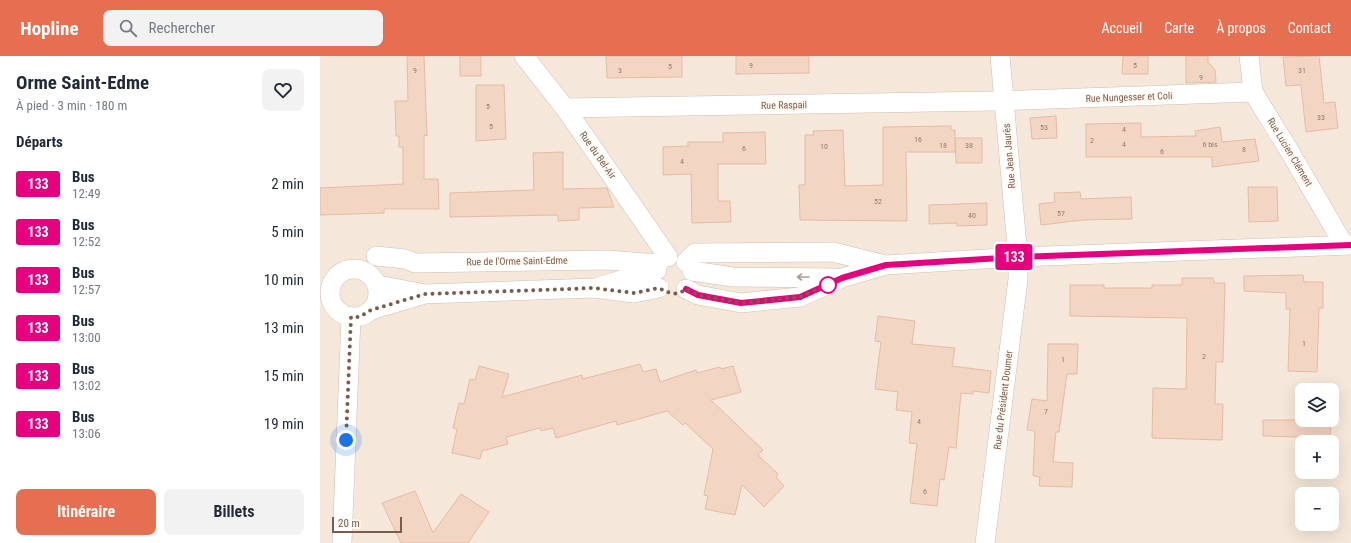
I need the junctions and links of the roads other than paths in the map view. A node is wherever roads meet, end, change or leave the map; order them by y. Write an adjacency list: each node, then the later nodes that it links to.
1 (524, 56): 6 (street, Rue du Bel-Air)
2 (1000, 56): 5 (street, Rue Jean Jaurès)
3 (1249, 56): 4 (street, Rue Lucien Clément)
4 (1253, 92): 5 (street, Rue Nungesser et Coli); 7 (street, Rue Lucien Clément)
5 (1004, 101): 6 (street, Rue Raspail); 9 (street, Rue Jean Jaurès)
6 (565, 108): 12 (street, Rue du Bel-Air)
7 (1347, 245): 9 (street)
8 (376, 256): 12 (street, Rue de l'Orme Saint-Edme)
9 (1018, 257): 10 (street); 23 (street, Rue du Président Doumer)
10 (886, 265): 11 (street); 15 (street)
11 (689, 266): 12 (street); 15 (street, one-way to 11); 17 (street)
12 (660, 270): 17 (street); 18 (street)
13 (320, 274): 14 (street)
14 (339, 274): 16 (street); 19 (street)
15 (842, 278): 17 (street)
16 (378, 285): 18 (street); 20 (street)
17 (686, 289)
18 (425, 294): 20 (street)
19 (327, 304): 21 (street)
20 (371, 310): 21 (street)
21 (351, 317): 22 (street)
22 (342, 543)
23 (985, 543)

